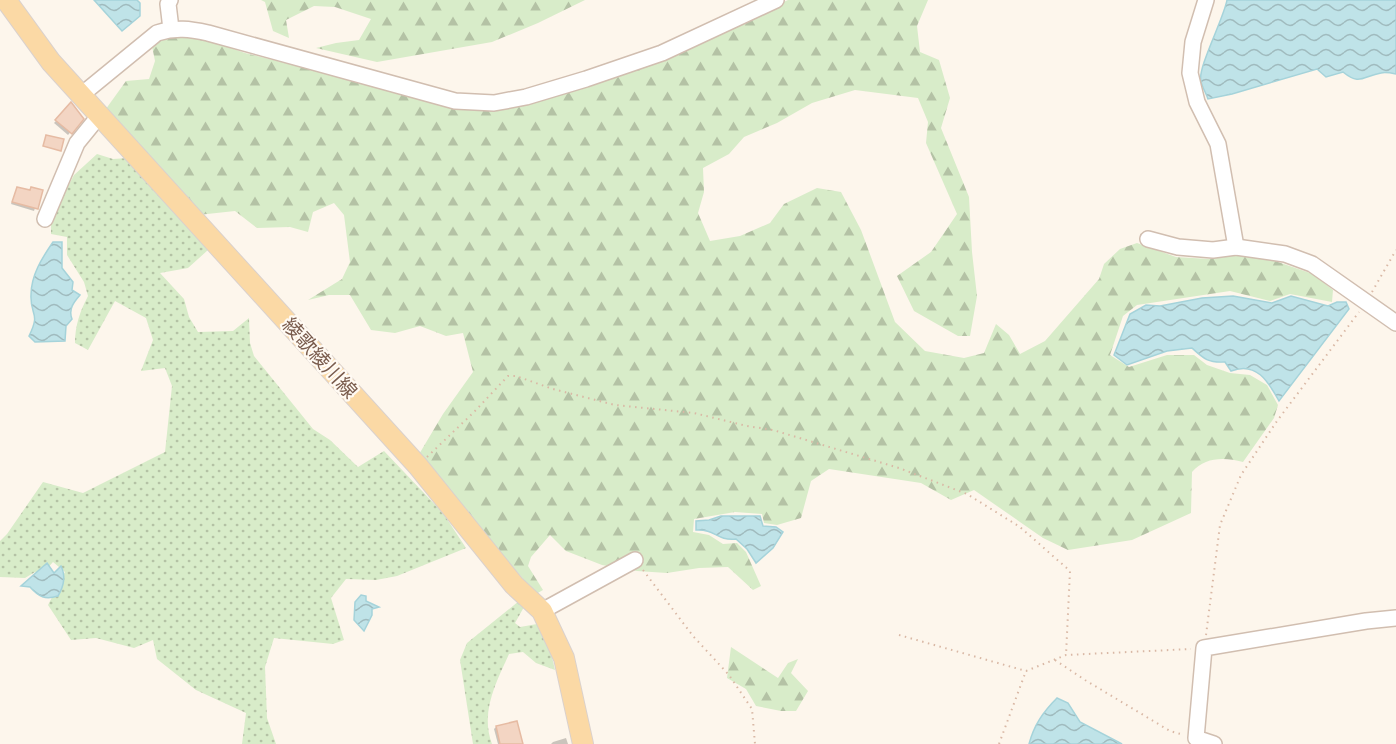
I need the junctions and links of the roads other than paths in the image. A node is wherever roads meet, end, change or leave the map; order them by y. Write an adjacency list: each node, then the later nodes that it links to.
1 (6, 0): 6 (main road, 綾歌綾川線)
2 (170, 0): 5 (street)
3 (776, 0): 5 (street)
4 (1206, 0): 10 (street)
5 (171, 29): 6 (street)
6 (80, 96): 7 (main road, 綾歌綾川線)
7 (99, 116): 8 (street); 13 (main road, 綾歌綾川線)
8 (45, 219)
9 (1148, 239): 10 (street)
10 (1236, 247): 11 (street)
11 (1396, 323)
12 (635, 560): 13 (street)
13 (542, 611): 15 (main road, 綾歌綾川線)
14 (1396, 618): 16 (street)
15 (583, 744)
16 (1214, 744)

